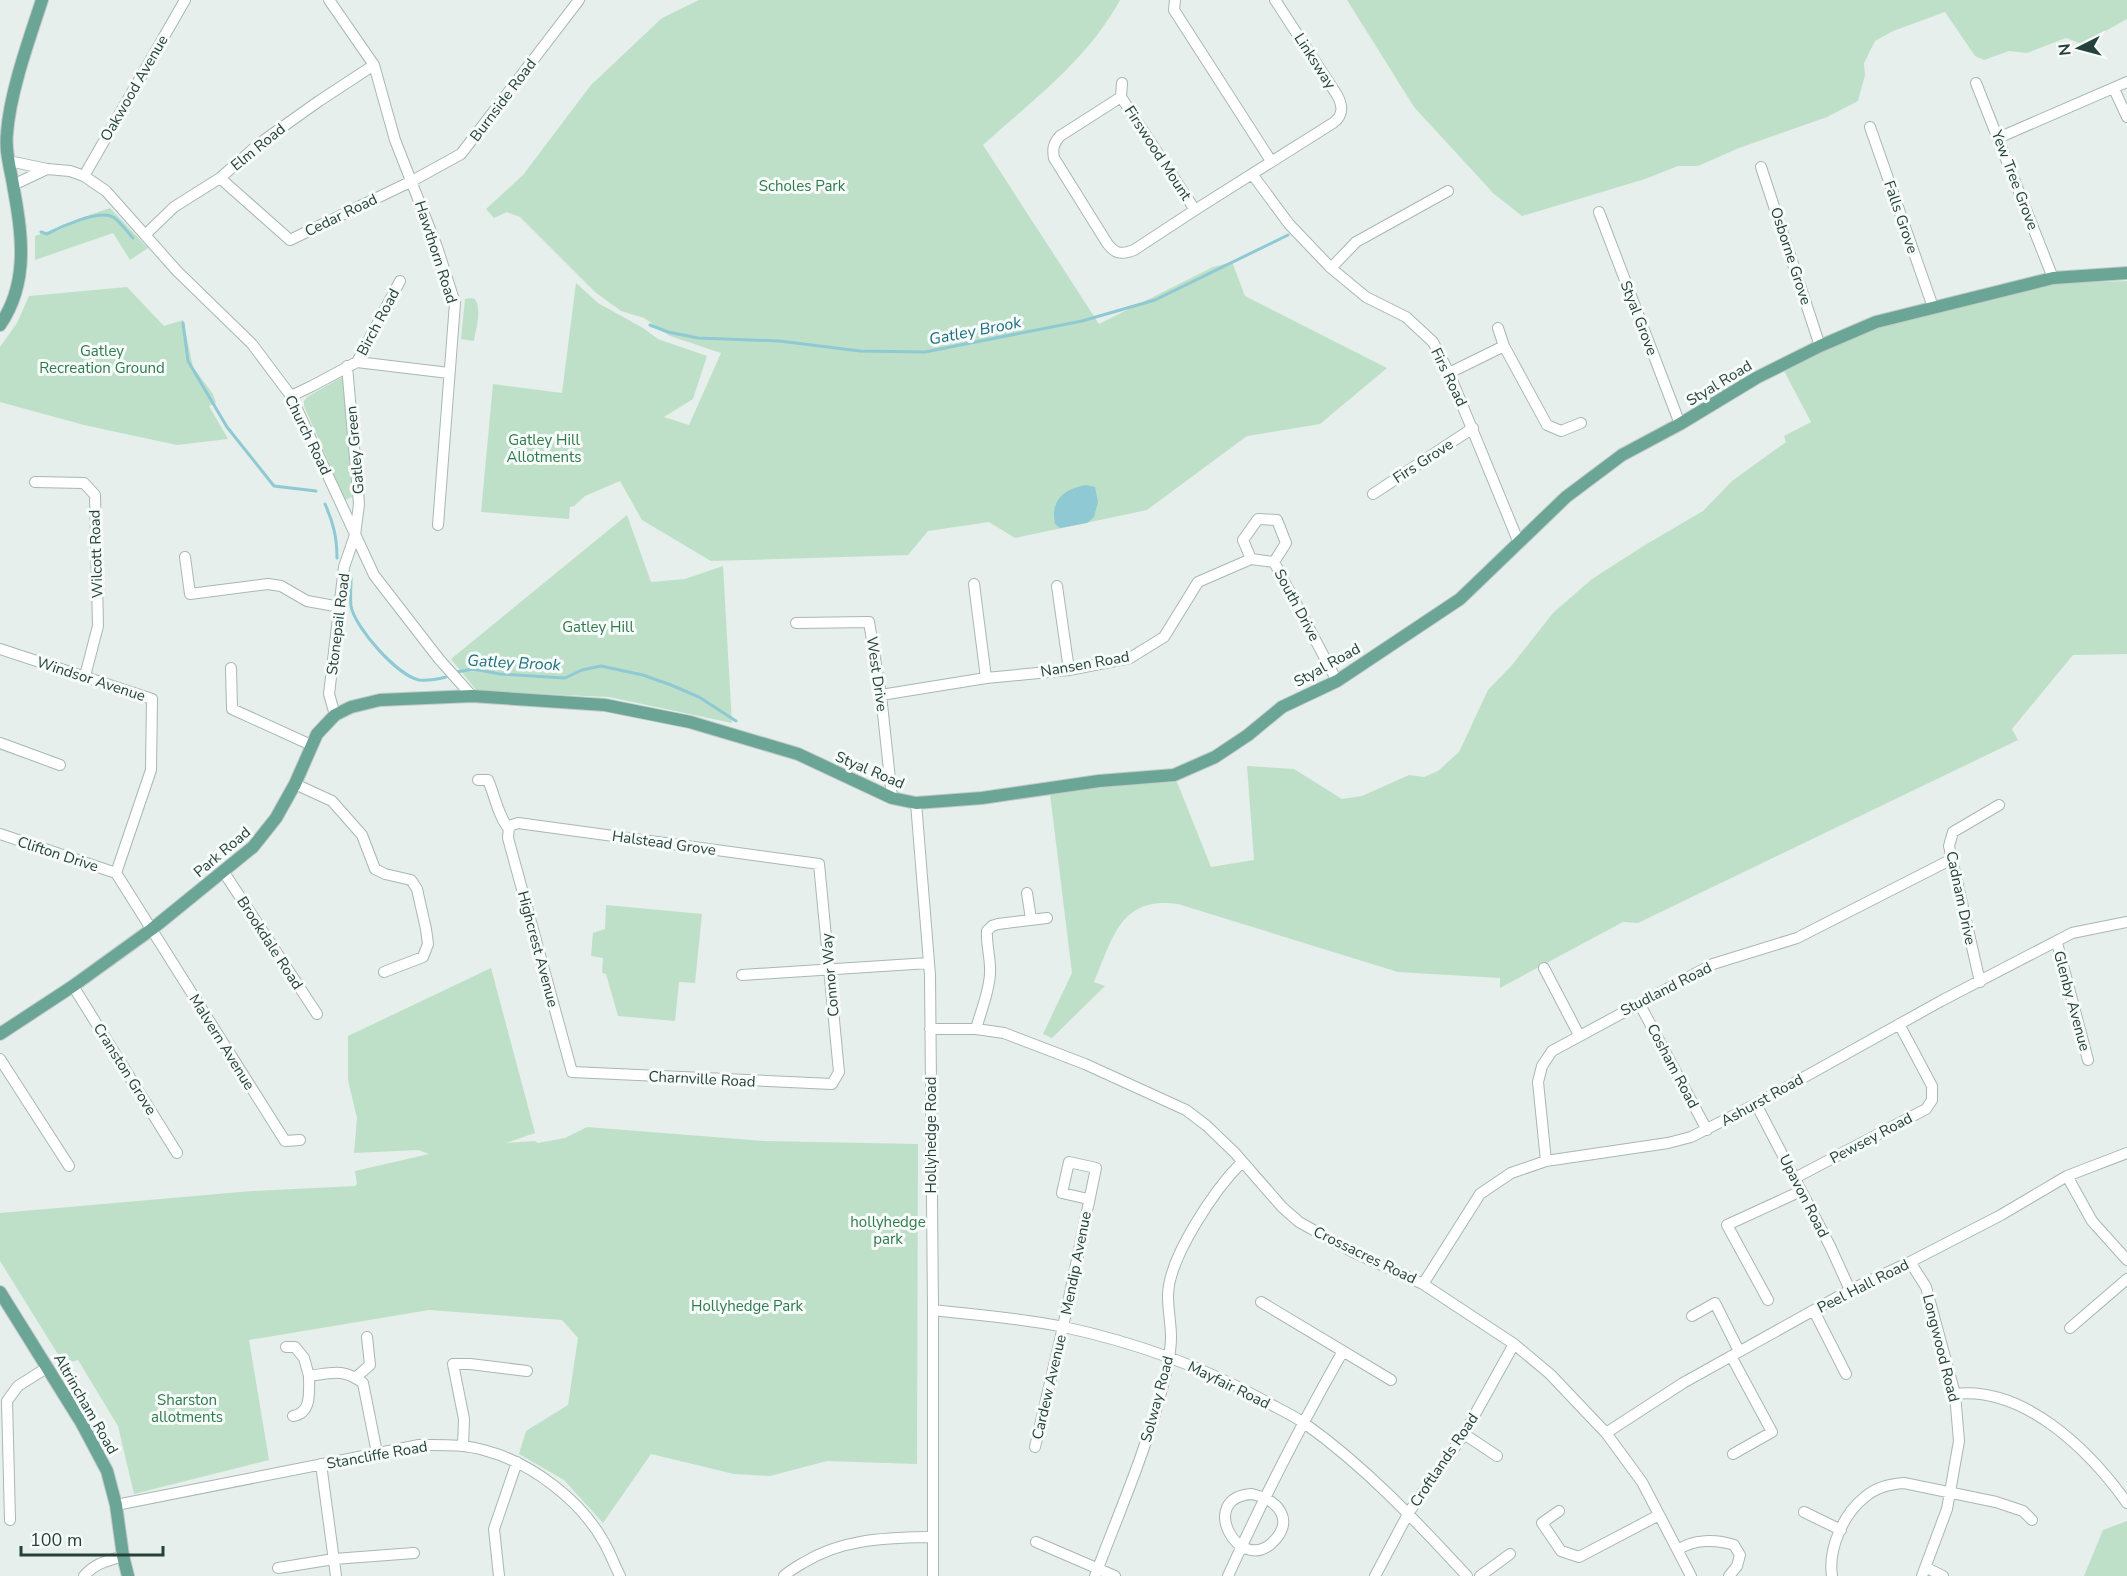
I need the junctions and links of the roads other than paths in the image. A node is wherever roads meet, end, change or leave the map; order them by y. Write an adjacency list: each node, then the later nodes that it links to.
1 (42, 0): 15 (main road)
2 (185, 0): 22 (street, Oakwood Avenue)
3 (329, 0): 7 (street, Hawthorn Road)
4 (579, 0): 24 (street, Burnside Road)
5 (1175, 0): 17 (street)
6 (1275, 0): 17 (street, Linksway)
7 (374, 65): 23 (street, Elm Road); 24 (street, Hawthorn Road)
8 (1976, 82): 16 (street, Yew Tree Grove)
9 (2127, 82): 11 (street)
10 (1122, 83): 12 (street, Firswood Mount)
11 (2114, 89): 13 (street); 16 (street)
12 (1121, 97): 27 (street, Firswood Mount); 27 (street, Firswood Mount)
13 (2127, 117)
14 (1870, 127): 34 (street, Falls Grove)
15 (3, 134): 18 (main road)
16 (1998, 138): 32 (street, Yew Tree Grove)
17 (1271, 160): 21 (street, Linksway)
18 (9, 161): 20 (street, Church Road); 25 (main road)
19 (1761, 167): 38 (street, Osborne Grove)
20 (47, 169): 22 (street, Church Road); 25 (street)
21 (1252, 174): 27 (street, Firswood Mount); 30 (street, Firs Road)
22 (84, 176): 29 (street, Church Road)
23 (220, 178): 24 (street, Cedar Road); 29 (street, Elm Road)
24 (412, 181): 40 (street, Hawthorn Road)
25 (13, 185): 35 (main road)
26 (1448, 190): 30 (street)
27 (1195, 210)
28 (1599, 212): 44 (street, Styal Grove)
29 (146, 234): 42 (street, Church Road)
30 (1331, 268): 41 (street, Firs Road)
31 (2127, 273): 32 (main road, Styal Road)
32 (2054, 278): 34 (main road, Styal Road)
33 (400, 281): 39 (street, Birch Road)
34 (1933, 307): 38 (main road, Styal Road)
35 (0, 325)
36 (1498, 328): 37 (street)
37 (1504, 346): 41 (street); 43 (street)
38 (1820, 346): 44 (main road, Styal Road)
39 (352, 364): 40 (street); 42 (street, Birch Road); 49 (street, Gatley Green)
40 (449, 373): 48 (street, Hawthorn Road)
41 (1449, 373): 45 (street, Firs Road)
42 (291, 396): 49 (street, Church Road)
43 (1581, 423)
44 (1680, 424): 50 (main road, Styal Road)
45 (1473, 428): 47 (street, Firs Grove); 50 (street, Firs Road)
46 (35, 482): 61 (street, Wilcott Road)
47 (1373, 494)
48 (438, 525)
49 (355, 535): 56 (street, Stonepail Road); 65 (street, Church Road)
50 (1519, 543): 63 (main road, Styal Road)
51 (185, 557): 56 (street)
52 (1251, 559): 53 (street, South Drive); 53 (street, South Drive); 60 (street, Nansen Road)
53 (1274, 562): 63 (street, South Drive)
54 (974, 584): 62 (street)
55 (1057, 586): 60 (street)
56 (340, 607): 66 (street, Stonepail Road)
57 (796, 623): 64 (street, West Drive)
58 (0, 649): 61 (street, Windsor Avenue)
59 (231, 668): 68 (street)
60 (1069, 670): 62 (street, Nansen Road)
61 (85, 676): 80 (street, Windsor Avenue)
62 (986, 678): 64 (street, Nansen Road)
63 (1336, 681): 73 (main road, Styal Road)
64 (881, 695): 72 (street, West Drive)
65 (472, 696): 66 (main road, Park Road); 72 (main road, Styal Road)
66 (335, 715): 68 (main road, Park Road)
67 (0, 742): 69 (street)
68 (311, 745): 71 (main road, Park Road)
69 (60, 765)
70 (478, 780): 75 (street, Highcrest Avenue)
71 (295, 784): 79 (main road, Park Road); 90 (street)
72 (892, 798): 73 (main road, Styal Road)
73 (916, 803): 87 (street, Hollyhedge Road)
74 (1999, 805): 77 (street, Cadnam Drive)
75 (509, 827): 78 (street, Halstead Grove); 103 (street, Highcrest Avenue)
76 (0, 834): 80 (street, Clifton Drive)
77 (1952, 859): 92 (street, Cadnam Drive); 94 (street, Studland Road)
78 (819, 864): 89 (street, Connor Way)
79 (223, 871): 85 (main road, Park Road); 95 (street, Brookdale Road)
80 (116, 873): 85 (street)
81 (1027, 893): 83 (street)
82 (1047, 918): 83 (street)
83 (1031, 919): 98 (street)
84 (2127, 921): 86 (street, Ashurst Road)
85 (152, 929): 93 (main road, Park Road); 107 (street, Malvern Avenue)
86 (2056, 943): 92 (street, Ashurst Road); 102 (street, Glenby Avenue)
87 (929, 963): 89 (street); 97 (street, Hollyhedge Road)
88 (1544, 968): 100 (street)
89 (830, 970): 91 (street); 104 (street, Connor Way)
90 (384, 972)
91 (742, 975)
92 (1980, 982): 96 (street, Ashurst Road)
93 (73, 986): 99 (main road, Park Road); 108 (street, Cranston Grove)
94 (1639, 1003): 100 (street, Studland Road); 106 (street, Cosham Road)
95 (317, 1014)
96 (1899, 1024): 105 (street, Ashurst Road); 114 (street, Pewsey Road)
97 (930, 1029): 98 (street, Crossacres Road); 125 (street, Hollyhedge Road)
98 (976, 1029): 111 (street, Crossacres Road)
99 (0, 1034)
100 (1579, 1035): 110 (street, Studland Road)
101 (0, 1059): 112 (street)
102 (2088, 1060)
103 (572, 1072): 104 (street, Charnville Road)
104 (832, 1084)
105 (1756, 1104): 106 (street, Ashurst Road); 114 (street, Upavon Road)
106 (1707, 1130): 110 (street, Ashurst Road)
107 (300, 1140)
108 (177, 1153)
109 (2127, 1153): 113 (street, Peel Hall Road)
110 (1546, 1161): 120 (street, Ashurst Road)
111 (1242, 1162): 120 (street, Crossacres Road); 135 (street, Solway Road)
112 (69, 1166)
113 (2067, 1176): 117 (street); 118 (street, Peel Hall Road)
114 (1795, 1178): 115 (street, Upavon Road)
115 (1801, 1191): 121 (street, Upavon Road); 123 (street)
116 (1088, 1199): 128 (street, Mendip Avenue)
117 (2127, 1260)
118 (1910, 1262): 121 (street, Peel Hall Road); 142 (street, Longwood Road)
119 (2127, 1279): 129 (street)
120 (1423, 1284): 131 (street, Crossacres Road)
121 (1850, 1290): 126 (street, Peel Hall Road)
122 (0, 1292): 136 (main road, Altrincham Road)
123 (1768, 1300)
124 (1261, 1302): 133 (street)
125 (933, 1310): 128 (street, Mayfair Road); 165 (street, Hollyhedge Road)
126 (1814, 1311): 134 (street, Peel Hall Road); 138 (street)
127 (1692, 1316): 134 (street)
128 (1064, 1327): 135 (street, Mayfair Road); 148 (street, Cardew Avenue)
129 (2070, 1328)
130 (368, 1337): 140 (street)
131 (1514, 1344): 145 (street, Crossacres Road); 146 (street, Croftlands Road)
132 (285, 1347): 139 (street)
133 (1343, 1351): 141 (street); 144 (street)
134 (1735, 1353): 145 (street, Peel Hall Road); 150 (street)
135 (1169, 1356): 144 (street, Mayfair Road); 174 (street, Solway Road)
136 (48, 1367): 157 (main road, Altrincham Road); 162 (street)
137 (527, 1371): 147 (street)
138 (1846, 1374)
139 (309, 1376): 140 (street); 143 (street)
140 (355, 1378): 149 (street)
141 (1391, 1380)
142 (1955, 1394): 154 (street, Longwood Road); 156 (street)
143 (293, 1416)
144 (1303, 1422): 155 (street); 159 (street, Mayfair Road)
145 (1606, 1433): 161 (street, Crossacres Road)
146 (1464, 1434): 151 (street); 159 (street, Croftlands Road)
147 (463, 1446): 149 (street, Stancliffe Road); 152 (street, Stancliffe Road)
148 (1035, 1447)
149 (377, 1453): 153 (street, Stancliffe Road)
150 (1733, 1454)
151 (1497, 1456)
152 (517, 1462): 179 (street); 180 (street, Stancliffe Road)
153 (321, 1464): 157 (street, Stancliffe Road); 172 (street)
154 (1952, 1492): 163 (street); 164 (street); 175 (street, Longwood Road)
155 (1264, 1497): 167 (street); 167 (street); 167 (street)
156 (2127, 1503)
157 (116, 1505): 171 (main road, Altrincham Road)
158 (1560, 1511): 161 (street)
159 (1409, 1512): 185 (street, Croftlands Road); 186 (street, Mayfair Road)
160 (1804, 1512): 164 (street)
161 (1659, 1515): 168 (street, Crossacres Road)
162 (10, 1520)
163 (2032, 1520)
164 (1841, 1530): 190 (street)
165 (933, 1537): 181 (street); 182 (street, Hollyhedge Road)
166 (1036, 1542): 174 (street)
167 (1242, 1546): 184 (street)
168 (1678, 1550): 188 (street, Crossacres Road); 189 (street)
169 (414, 1553): 172 (street)
170 (1510, 1554): 187 (street)
171 (123, 1556): 176 (street); 177 (main road, Altrincham Road)
172 (334, 1559): 173 (street); 178 (street)
173 (278, 1568)
174 (1096, 1572): 183 (street)
175 (1924, 1572): 191 (street)
176 (84, 1576)
177 (128, 1576)
178 (336, 1576)
179 (499, 1576)
180 (620, 1576)
181 (784, 1576)
182 (933, 1576)
183 (1115, 1576)
184 (1228, 1576)
185 (1375, 1576)
186 (1467, 1576)
187 (1480, 1576)
188 (1691, 1576)
189 (1729, 1576)
190 (1832, 1576)
191 (1943, 1576)

